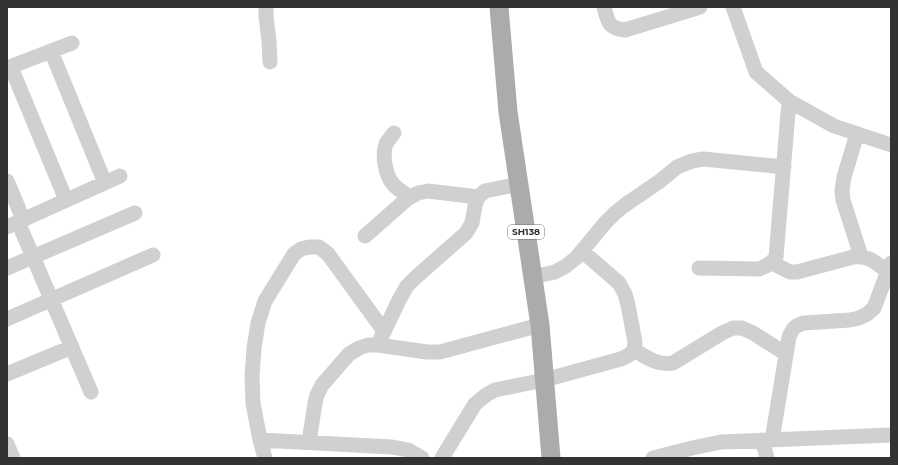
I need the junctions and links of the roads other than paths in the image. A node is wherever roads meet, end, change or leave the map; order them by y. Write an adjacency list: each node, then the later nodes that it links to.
1 (266, 7): 8 (street)
2 (499, 7): 18 (main road, SH138)
3 (604, 7): 4 (street)
4 (700, 7)
5 (733, 7): 10 (street)
6 (72, 43): 7 (street)
7 (52, 51): 9 (street); 17 (street)
8 (270, 62)
9 (9, 67): 21 (street)
10 (789, 101): 12 (street); 14 (street)
11 (394, 133): 19 (street)
12 (857, 134): 13 (street); 27 (street)
13 (891, 145)
14 (784, 167): 25 (street); 29 (street)
15 (120, 176): 17 (street)
16 (7, 181): 23 (street)
17 (105, 183): 21 (street)
18 (519, 184): 20 (street); 33 (main road, SH138)
19 (410, 197): 20 (street); 24 (street)
20 (478, 198): 37 (street)
21 (66, 200): 23 (street)
22 (135, 213): 28 (street)
23 (16, 223): 28 (street)
24 (365, 236)
25 (582, 251): 33 (street); 40 (street)
26 (153, 255): 34 (street)
27 (861, 256): 29 (street); 32 (street)
28 (32, 257): 30 (street); 34 (street)
29 (772, 263): 31 (street)
30 (7, 268)
31 (699, 268)
32 (889, 268): 41 (street)
33 (532, 277): 36 (main road, SH138)
34 (51, 300): 35 (street); 39 (street)
35 (7, 319)
36 (540, 325): 38 (street); 43 (main road, SH138)
37 (384, 331): 38 (street); 46 (street)
38 (378, 345): 48 (street)
39 (72, 347): 42 (street); 44 (street)
40 (634, 350): 41 (street); 43 (street)
41 (786, 354): 47 (street)
42 (7, 374)
43 (544, 380): 53 (street); 54 (main road, SH138)
44 (91, 392)
45 (891, 435): 47 (street)
46 (260, 440): 48 (street); 51 (street)
47 (767, 440): 55 (street); 56 (street)
48 (309, 442): 52 (street)
49 (7, 444): 50 (street)
50 (13, 458)
51 (265, 458)
52 (422, 458)
53 (442, 458)
54 (551, 458)
55 (653, 458)
56 (767, 458)

